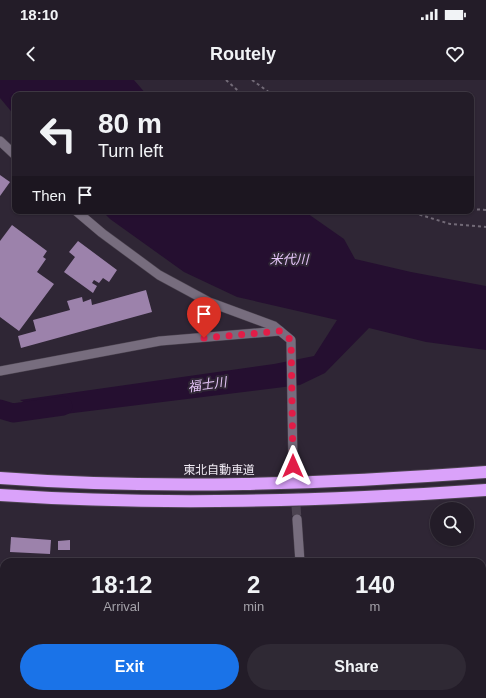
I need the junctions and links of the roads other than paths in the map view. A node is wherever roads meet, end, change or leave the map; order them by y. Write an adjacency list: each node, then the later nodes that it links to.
1 (0, 141): 2 (street)
2 (12, 152)
3 (79, 214): 4 (street)
4 (280, 331): 5 (street); 6 (street)
5 (0, 371)
6 (293, 466)
7 (486, 472): 8 (highway, 東北自動車道)
8 (0, 478)
9 (486, 490): 10 (highway)
10 (0, 495)
11 (297, 519): 12 (street)
12 (300, 558)

